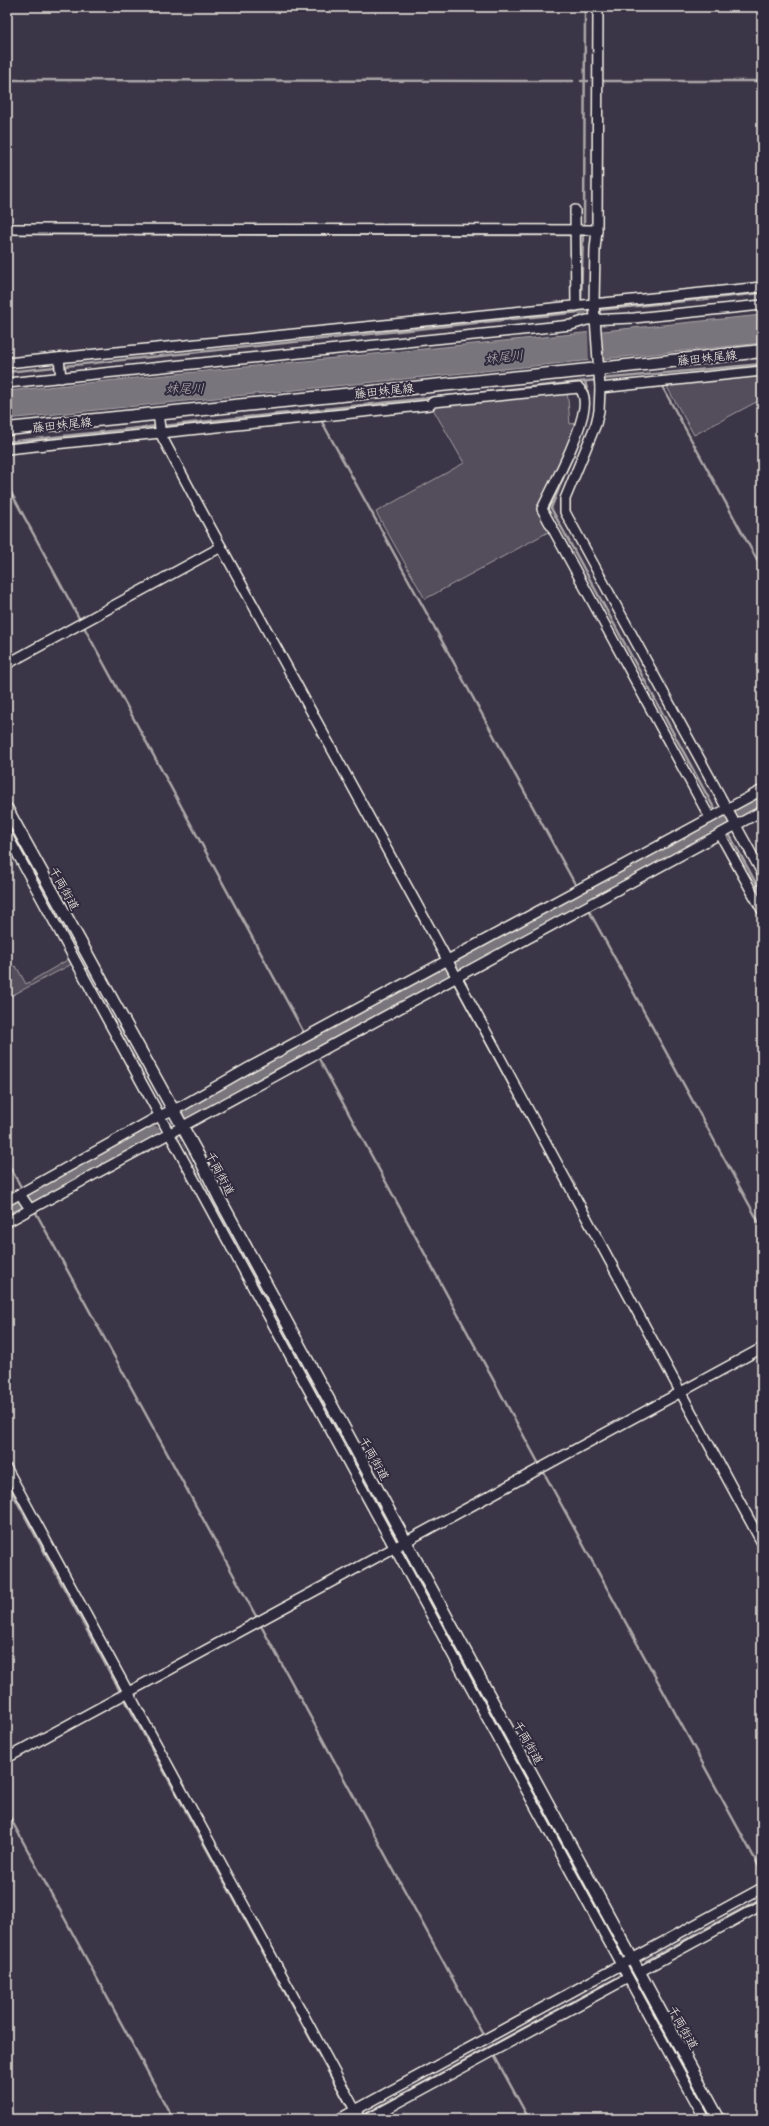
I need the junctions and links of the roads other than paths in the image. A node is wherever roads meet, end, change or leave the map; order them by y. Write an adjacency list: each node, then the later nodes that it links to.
1 (598, 7): 4 (street)
2 (575, 210): 4 (street)
3 (7, 229): 4 (street)
4 (582, 231): 7 (street); 8 (street)
5 (762, 287): 8 (street)
6 (762, 305): 8 (street)
7 (576, 306): 8 (street); 11 (street)
8 (595, 314): 11 (street); 13 (street)
9 (762, 351): 13 (main road, 藤田妹尾線)
10 (7, 363): 11 (street)
11 (60, 367): 14 (street)
12 (762, 371): 13 (street)
13 (599, 376): 15 (main road, 藤田妹尾線); 17 (street)
14 (7, 383)
15 (159, 425): 16 (main road, 藤田妹尾線); 17 (street); 18 (street); 19 (street)
16 (7, 429)
17 (581, 437): 20 (street); 20 (street)
18 (7, 449)
19 (221, 548): 21 (street); 32 (street)
20 (605, 606): 24 (street); 26 (street)
21 (7, 664)
22 (762, 790): 24 (street)
23 (7, 809): 35 (street, 千両街道)
24 (727, 811): 26 (street); 27 (street)
25 (762, 811): 27 (street)
26 (710, 818): 30 (street)
27 (729, 828): 29 (street); 30 (street); 31 (street)
28 (7, 835): 36 (street)
29 (762, 874)
30 (589, 898): 32 (street); 32 (street)
31 (762, 910)
32 (452, 969): 33 (street); 34 (street); 43 (street)
33 (311, 1037): 34 (street); 35 (street)
34 (318, 1050): 37 (street)
35 (172, 1110): 36 (street); 37 (street, 千両街道)
36 (159, 1116): 38 (street); 40 (street)
37 (181, 1126): 38 (street); 46 (street, 千両街道)
38 (169, 1133): 40 (street); 46 (street)
39 (7, 1201): 40 (street)
40 (26, 1202): 41 (street)
41 (7, 1222)
42 (762, 1348): 43 (street)
43 (681, 1392): 45 (street); 46 (street)
44 (7, 1469): 47 (street)
45 (762, 1542)
46 (399, 1545): 47 (street); 51 (street, 千両街道); 52 (street)
47 (124, 1694): 48 (street); 56 (street)
48 (7, 1758)
49 (762, 1888): 51 (street)
50 (762, 1905): 53 (street)
51 (632, 1958): 52 (street); 53 (street, 千両街道)
52 (621, 1965): 54 (street); 55 (street)
53 (639, 1972): 60 (street, 千両街道)
54 (628, 1978): 55 (street); 59 (street)
55 (493, 2043): 56 (street); 58 (street)
56 (358, 2114): 57 (street)
57 (339, 2119)
58 (368, 2119)
59 (705, 2119)
60 (719, 2119)

